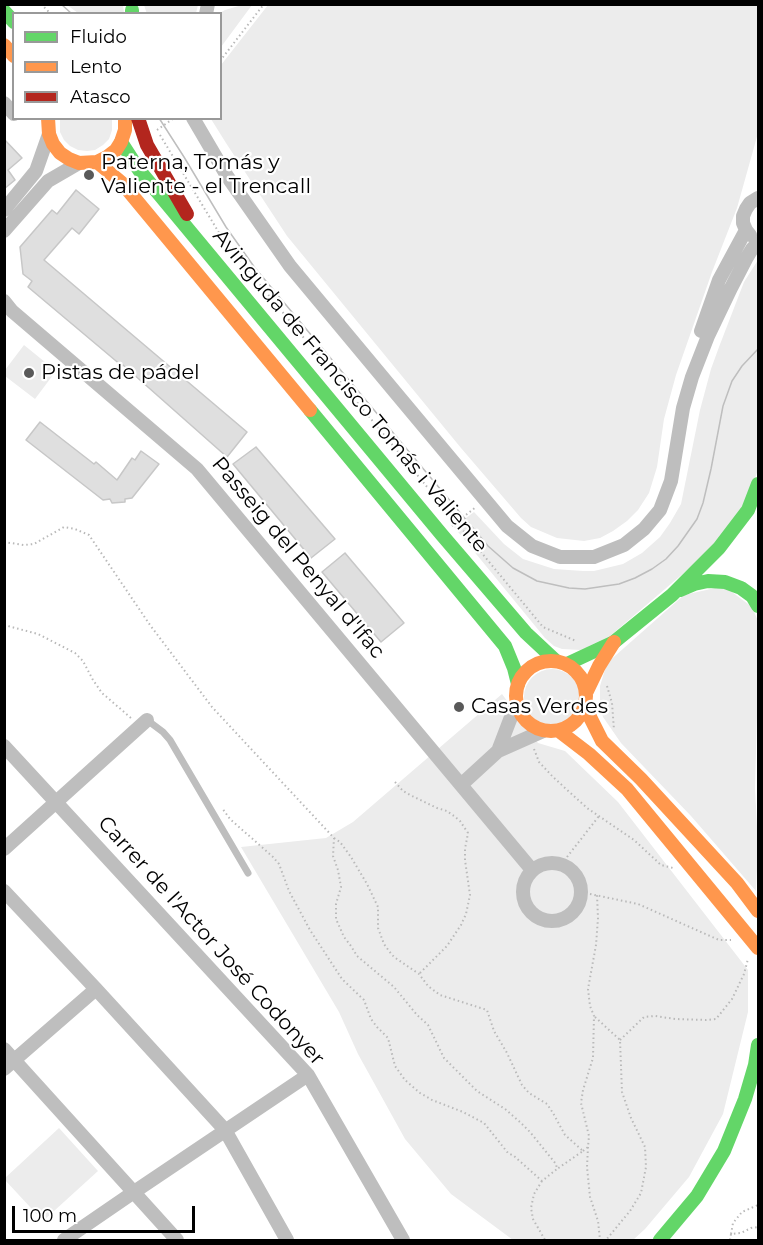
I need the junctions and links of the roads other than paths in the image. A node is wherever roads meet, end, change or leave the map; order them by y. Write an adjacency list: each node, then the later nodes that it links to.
1 (48, 120): 5 (main road)
2 (125, 120): 6 (main road)
3 (139, 120): 14 (main road)
4 (194, 120): 16 (street)
5 (49, 134): 8 (main road); 10 (street)
6 (122, 142): 7 (main road); 14 (main road, Avinguda de Francisco Tomás i Valiente)
7 (98, 162): 8 (main road); 22 (main road, Avinguda de Francisco Tomás i Valiente)
8 (79, 163): 12 (street)
9 (759, 198): 11 (street)
10 (4, 210)
11 (746, 230): 13 (street); 16 (street)
12 (4, 231)
13 (759, 241): 16 (street)
14 (239, 291): 21 (main road, Avinguda de Francisco Tomás i Valiente)
15 (4, 301): 31 (street, Passeig del Penyal d'Ifac)
16 (692, 377)
17 (759, 484): 18 (main road)
18 (672, 595): 19 (main road); 20 (main road)
19 (759, 606)
20 (614, 642): 21 (main road); 23 (main road)
21 (561, 662): 22 (main road); 23 (main road)
22 (518, 684): 24 (main road)
23 (587, 691): 25 (main road)
24 (516, 704): 27 (main road); 30 (street)
25 (585, 707): 28 (main road); 37 (main road)
26 (143, 723): 32 (street); 35 (lane)
27 (543, 730): 28 (main road); 30 (street)
28 (559, 731): 38 (main road)
29 (4, 746): 32 (street, Carrer de l'Actor José Codonyer)
30 (498, 751): 31 (street)
31 (462, 784): 34 (street, Passeig del Penyal d'Ifac)
32 (55, 801): 33 (street); 43 (street, Carrer de l'Actor José Codonyer)
33 (4, 849)
34 (532, 870): 34 (street)
35 (248, 873)
36 (4, 891): 39 (street)
37 (759, 910)
38 (754, 951)
39 (96, 989): 42 (street); 44 (street)
40 (759, 1045): 50 (main road)
41 (4, 1049): 42 (street)
42 (10, 1064): 45 (street)
43 (308, 1076): 44 (street); 49 (street, Carrer de l'Actor José Codonyer)
44 (225, 1130): 45 (street); 48 (street)
45 (134, 1192): 46 (street); 47 (street)
46 (64, 1240)
47 (177, 1240)
48 (287, 1240)
49 (403, 1240)
50 (660, 1240)

